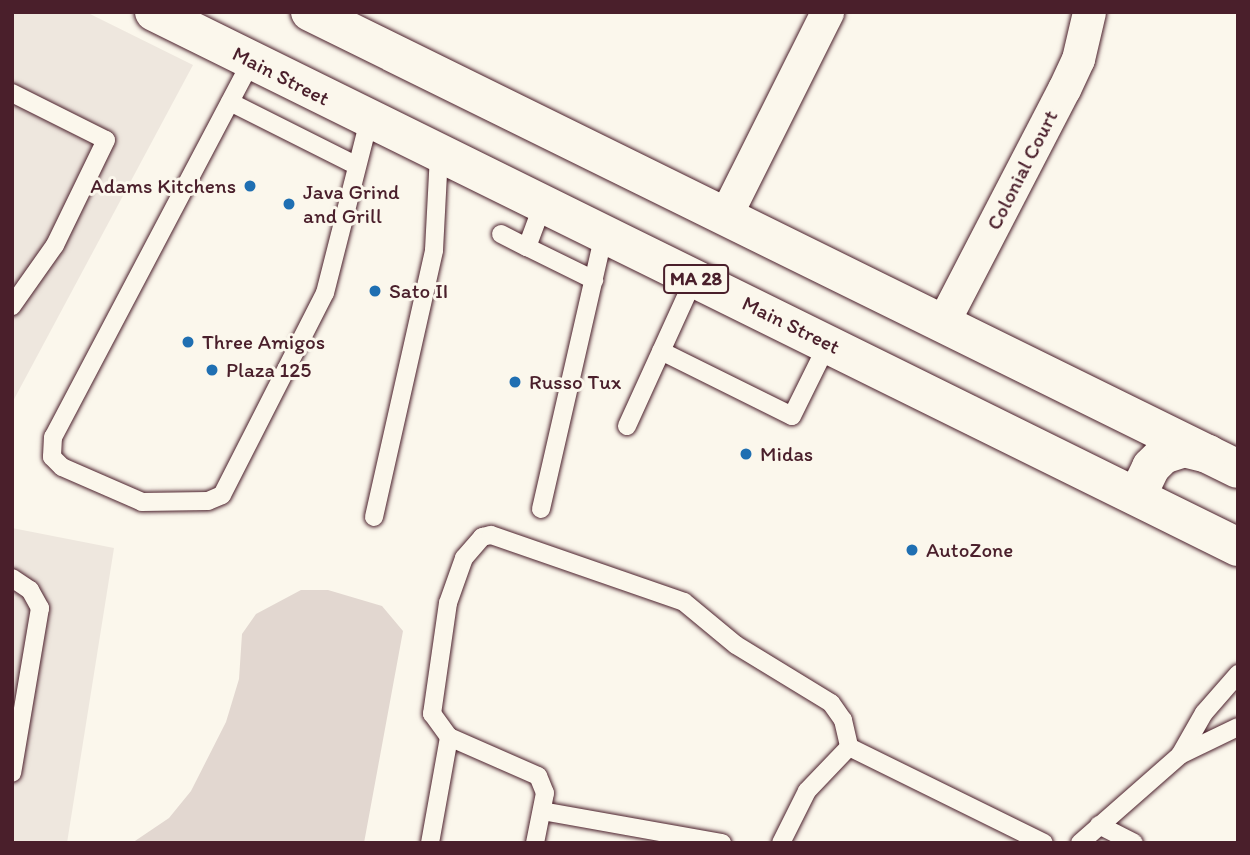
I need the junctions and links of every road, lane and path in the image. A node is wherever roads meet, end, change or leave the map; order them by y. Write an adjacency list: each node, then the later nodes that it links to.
1 (155, 12): 5 (main road, Main Street / MA 28)
2 (310, 12): 12 (main road)
3 (827, 12): 12 (street)
4 (1089, 12): 19 (street, Colonial Court)
5 (252, 60): 7 (lane); 8 (main road, Main Street / MA 28)
6 (12, 93): 18 (lane)
7 (230, 102): 10 (lane); 10 (lane)
8 (369, 120): 9 (main road, Main Street / MA 28); 10 (lane)
9 (439, 153): 11 (main road, Main Street / MA 28); 26 (lane)
10 (358, 166)
11 (543, 204): 14 (main road, Main Street / MA 28); 15 (lane)
12 (725, 216): 19 (main road)
13 (501, 234): 15 (lane)
14 (604, 234): 16 (main road, Main Street / MA 28); 17 (lane)
15 (527, 247): 17 (lane)
16 (694, 279): 20 (main road, Main Street / MA 28); 21 (lane)
17 (594, 280): 25 (lane)
18 (12, 306)
19 (943, 322): 23 (main road)
20 (828, 343): 21 (lane); 24 (main road, Main Street / MA 28)
21 (661, 351): 22 (lane)
22 (626, 426)
23 (1224, 462): 24 (main road)
24 (1137, 496): 27 (main road, Main Street / MA 28)
25 (541, 509)
26 (373, 517)
27 (1238, 547)
28 (12, 578): 34 (lane)
29 (1238, 674): 33 (lane)
30 (1238, 727): 33 (lane)
31 (449, 737): 32 (lane); 35 (lane); 37 (lane)
32 (849, 747): 40 (lane); 41 (lane)
33 (1181, 755): 36 (lane)
34 (12, 773)
35 (542, 811): 38 (lane); 39 (lane)
36 (1099, 825): 42 (lane); 43 (lane)
37 (430, 843)
38 (535, 843)
39 (722, 843)
40 (781, 843)
41 (1044, 843)
42 (1080, 843)
43 (1134, 843)

